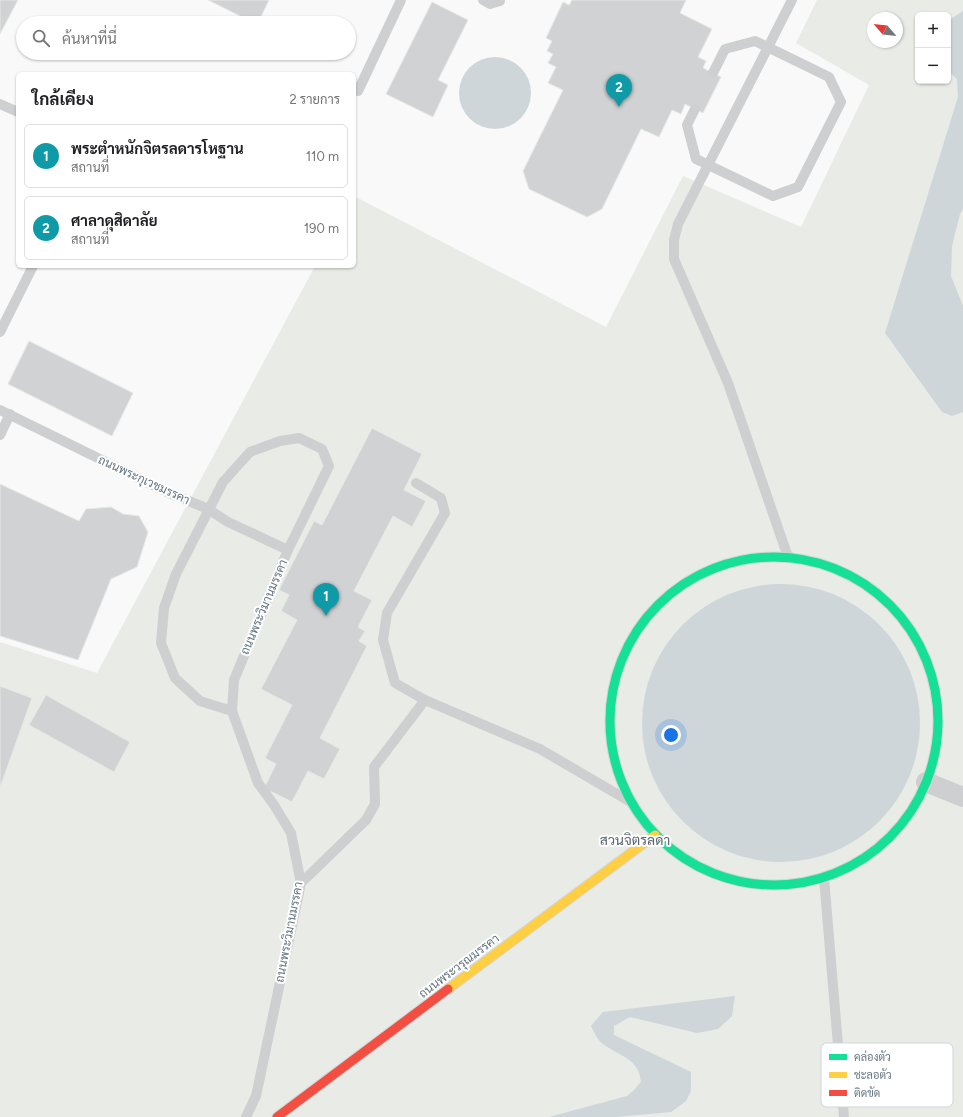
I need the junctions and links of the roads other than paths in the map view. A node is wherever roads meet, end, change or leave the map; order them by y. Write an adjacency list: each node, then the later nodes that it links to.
1 (401, 0): 7 (lane)
2 (483, 0): 3 (lane)
3 (500, 0)
4 (792, 0): 5 (lane)
5 (768, 47): 6 (lane); 11 (lane); 11 (lane)
6 (713, 73)
7 (358, 92)
8 (0, 104): 10 (lane)
9 (695, 109): 11 (lane)
10 (16, 111)
11 (708, 165): 20 (lane)
12 (32, 268): 13 (lane)
13 (0, 332)
14 (0, 410): 15 (lane, ถนนพระกุเวชมรรคา)
15 (10, 414): 16 (lane); 18 (lane, ถนนพระกุเวชมรรคา)
16 (0, 435)
17 (416, 483): 21 (lane)
18 (208, 509): 19 (lane, ถนนพระกุเวชมรรคา); 19 (lane, ถนนพระวิมานมรรคา); 22 (lane)
19 (288, 550): 22 (lane, ถนนพระวิมานมรรคา)
20 (788, 557): 23 (street); 25 (street)
21 (425, 700): 25 (lane); 28 (lane)
22 (232, 711): 28 (lane, ถนนพระวิมานมรรคา)
23 (926, 782): 24 (street); 27 (street)
24 (963, 797)
25 (630, 800): 26 (street)
26 (655, 835): 27 (street); 32 (street, ถนนพระวรุณมรรคา)
27 (824, 878): 29 (lane)
28 (301, 883): 31 (lane, ถนนพระวิมานมรรคา)
29 (838, 1043)
30 (843, 1107): 33 (lane)
31 (246, 1117)
32 (277, 1117)
33 (844, 1117)

